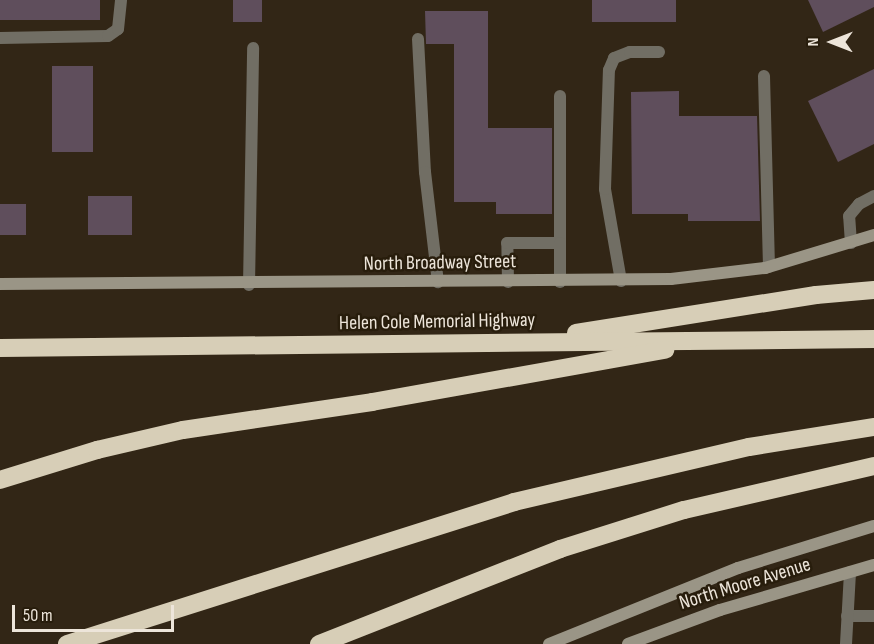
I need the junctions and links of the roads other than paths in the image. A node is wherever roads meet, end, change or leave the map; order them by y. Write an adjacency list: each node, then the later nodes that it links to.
1 (122, 0): 2 (street)
2 (0, 38)
3 (418, 39): 14 (street)
4 (253, 48): 18 (street)
5 (659, 52): 13 (street)
6 (764, 76): 12 (street)
7 (561, 96): 10 (street)
8 (874, 196): 11 (street)
9 (874, 235): 11 (main road, North Broadway Street)
10 (561, 243): 15 (street); 16 (street)
11 (851, 243): 12 (main road, North Broadway Street)
12 (769, 267): 13 (main road, North Broadway Street)
13 (621, 281): 16 (main road, North Broadway Street)
14 (438, 282): 15 (main road, North Broadway Street); 18 (main road, North Broadway Street)
15 (508, 282): 16 (main road, North Broadway Street)
16 (561, 282)
17 (0, 284): 18 (main road, North Broadway Street)
18 (249, 285)
19 (874, 290): 22 (highway)
20 (874, 339): 21 (highway, Helen Cole Memorial Highway)
21 (720, 340): 22 (highway, Helen Cole Memorial Highway); 26 (highway)
22 (513, 344): 23 (highway, Helen Cole Memorial Highway)
23 (0, 348)
24 (874, 427): 32 (highway)
25 (874, 466): 33 (highway)
26 (0, 480)
27 (874, 526): 34 (main road)
28 (874, 565): 29 (main road, North Moore Avenue)
29 (850, 572): 30 (street); 35 (main road, North Moore Avenue)
30 (848, 616): 31 (street); 36 (street)
31 (874, 616)
32 (67, 644)
33 (319, 644)
34 (549, 644)
35 (628, 644)
36 (846, 644)

